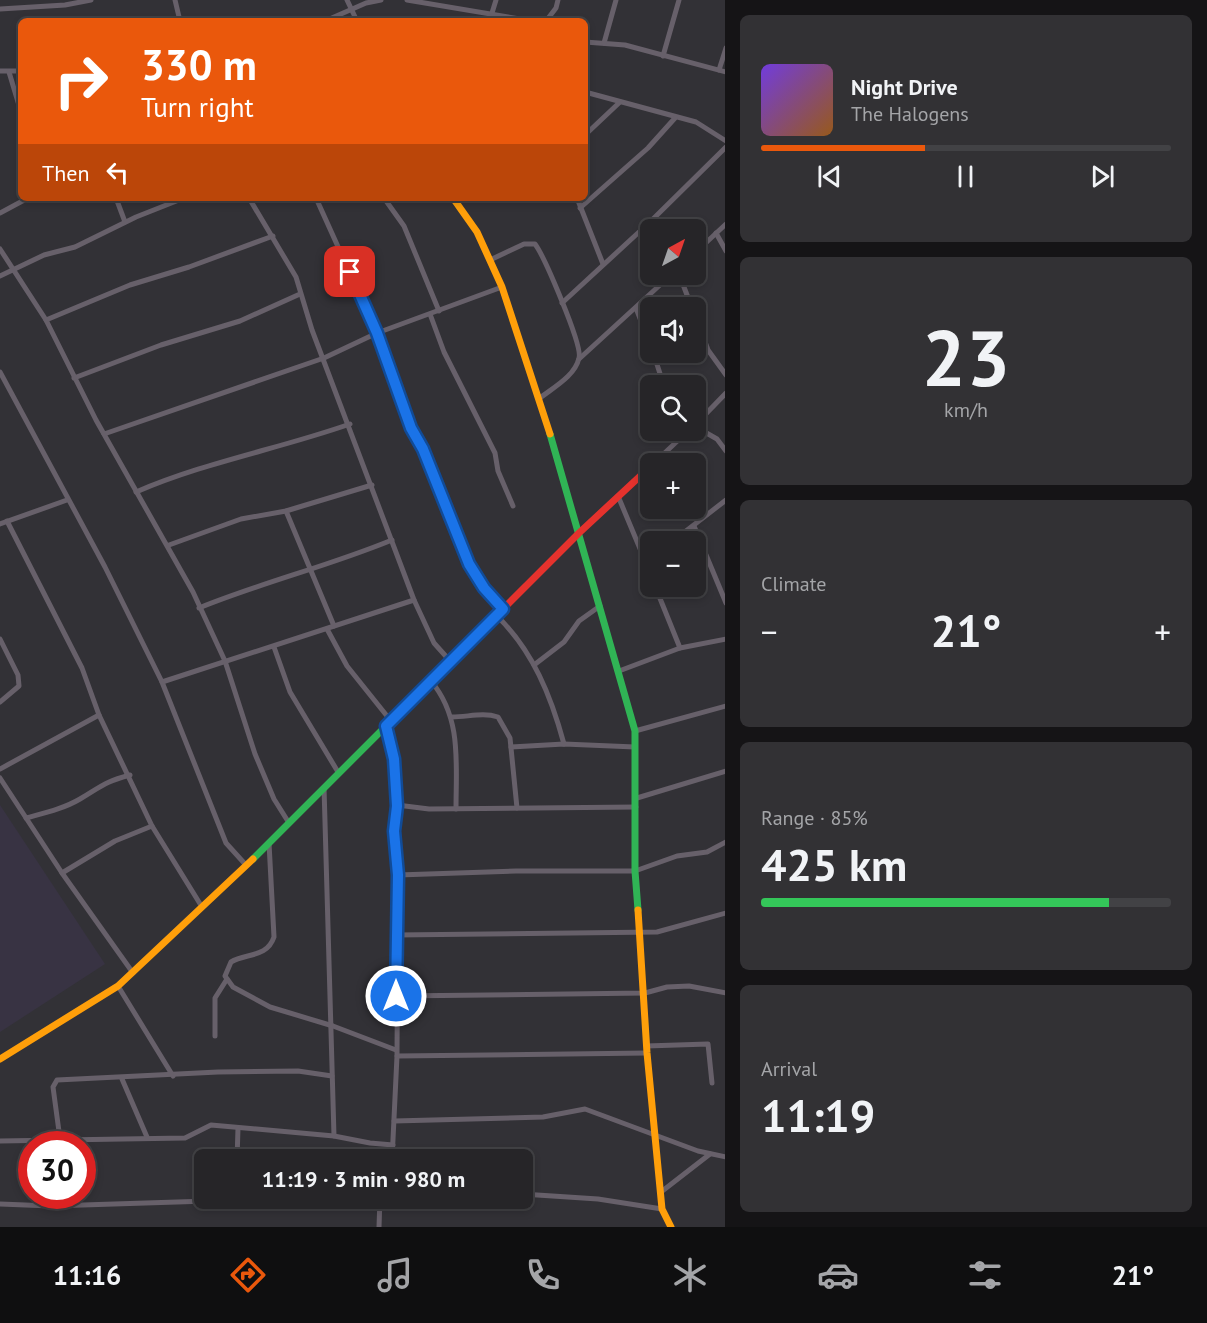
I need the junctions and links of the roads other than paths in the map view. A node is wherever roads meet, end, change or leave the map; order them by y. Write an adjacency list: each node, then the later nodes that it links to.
1 (91, 0): 10 (street)
2 (175, 0): 13 (street)
3 (347, 0): 11 (street)
4 (381, 0): 11 (street)
5 (407, 0): 12 (street)
6 (495, 0): 12 (street)
7 (558, 0): 17 (street)
8 (616, 0): 19 (street)
9 (679, 0): 21 (street)
10 (0, 7)
11 (353, 10): 14 (street); 15 (street)
12 (492, 13): 16 (street)
13 (179, 18)
14 (333, 18)
15 (356, 18)
16 (517, 18)
17 (548, 18)
18 (588, 42): 19 (street)
19 (604, 43): 21 (street)
20 (725, 51): 22 (street)
21 (663, 56): 22 (street)
22 (718, 70): 26 (street)
23 (0, 71): 25 (street)
24 (18, 71): 25 (street)
25 (9, 72): 28 (street)
26 (725, 72)
27 (588, 93): 29 (street)
28 (18, 102)
29 (620, 102): 30 (street); 31 (street)
30 (675, 118): 32 (street); 42 (street)
31 (588, 132)
32 (725, 140)
33 (725, 148): 54 (street)
34 (22, 201): 45 (street)
35 (117, 201): 46 (street)
36 (177, 201): 46 (street)
37 (251, 201): 49 (street)
38 (317, 201): 66 (street)
39 (386, 201): 62 (street)
40 (455, 201): 53 (street)
41 (578, 201): 44 (street)
42 (588, 201)
43 (588, 201): 44 (street)
44 (580, 208): 54 (street)
45 (0, 213)
46 (125, 222): 55 (street)
47 (725, 225): 48 (street)
48 (716, 233): 50 (street); 52 (street)
49 (273, 236): 59 (street); 65 (street)
50 (706, 242)
51 (0, 249): 55 (street)
52 (725, 249)
53 (490, 260): 58 (street); 60 (street)
54 (603, 264): 60 (street)
55 (15, 271): 56 (street); 65 (street)
56 (0, 276)
57 (660, 285): 61 (street)
58 (502, 287): 62 (street); 74 (street)
59 (300, 294): 68 (street); 72 (street)
60 (562, 303): 69 (street)
61 (636, 308): 64 (street); 69 (street)
62 (439, 311): 63 (street)
63 (430, 315): 66 (street); 88 (street)
64 (640, 318)
65 (46, 320): 72 (street)
66 (377, 333): 68 (street); 104 (street)
67 (706, 345): 71 (street)
68 (324, 358): 76 (street); 78 (street)
69 (579, 359): 74 (street)
70 (0, 372): 86 (street)
71 (725, 374)
72 (74, 378): 78 (street)
73 (725, 394): 75 (street)
74 (540, 398): 94 (street)
75 (706, 415)
76 (350, 424): 83 (street); 84 (street)
77 (706, 432): 80 (street)
78 (104, 434): 84 (street)
79 (675, 441): 81 (street)
80 (725, 450)
81 (664, 453)
82 (640, 476): 85 (street)
83 (372, 485): 89 (street); 95 (street)
84 (136, 492): 96 (street)
85 (618, 496): 94 (street); 97 (street)
86 (67, 500): 90 (street); 117 (street)
87 (725, 501): 92 (street)
88 (513, 506)
89 (286, 511): 96 (street); 98 (street)
90 (8, 521): 91 (street); 120 (street)
91 (0, 524)
92 (694, 526): 93 (street); 101 (street)
93 (687, 531)
94 (579, 533): 102 (street); 104 (street)
95 (393, 540): 98 (street); 100 (street)
96 (169, 545): 103 (street)
97 (640, 549)
98 (311, 569): 103 (street); 106 (street)
99 (659, 597): 111 (street)
100 (414, 600): 106 (street); 113 (street)
101 (725, 601)
102 (600, 606): 114 (street); 115 (street)
103 (199, 608): 112 (street)
104 (503, 609): 105 (street)
105 (497, 616): 113 (street); 114 (street)
106 (334, 626): 107 (street)
107 (327, 628): 110 (street); 122 (street)
108 (0, 639): 118 (street)
109 (725, 639): 111 (street)
110 (274, 647): 112 (street); 129 (street)
111 (680, 648): 115 (street)
112 (225, 661): 117 (street); 139 (street)
113 (451, 662): 116 (street)
114 (534, 665): 124 (street)
115 (619, 671): 123 (street)
116 (431, 681): 121 (street); 122 (street)
117 (162, 682): 143 (street)
118 (0, 702)
119 (725, 706): 123 (street)
120 (99, 715): 127 (street); 130 (street)
121 (452, 717): 125 (street); 137 (street)
122 (389, 723): 129 (street); 134 (street)
123 (635, 731): 126 (street)
124 (564, 744): 125 (street); 126 (street)
125 (510, 747): 136 (street)
126 (636, 747): 133 (street)
127 (0, 769)
128 (725, 771): 133 (street)
129 (338, 772): 132 (street)
130 (130, 776): 138 (street); 140 (street)
131 (0, 778): 138 (street)
132 (324, 787): 139 (street); 157 (street)
133 (637, 798): 135 (street)
134 (397, 806): 137 (street); 146 (street)
135 (636, 807): 136 (street); 144 (street)
136 (517, 808): 137 (street)
137 (456, 809)
138 (26, 818): 145 (street)
139 (289, 823): 142 (street)
140 (152, 826): 145 (street); 147 (street)
141 (725, 842): 144 (street)
142 (269, 843): 143 (street); 152 (street)
143 (245, 864): 147 (street)
144 (635, 871): 146 (street); 149 (street)
145 (62, 873): 151 (street)
146 (398, 875): 150 (street)
147 (202, 906): 151 (street)
148 (725, 913): 149 (street)
149 (641, 933): 150 (street); 154 (street)
150 (395, 935): 156 (street)
151 (134, 973): 153 (street)
152 (227, 979): 157 (street); 158 (street)
153 (118, 986): 161 (street); 162 (street)
154 (645, 993): 155 (street); 156 (street); 159 (street)
155 (725, 993)
156 (396, 996): 160 (street)
157 (333, 1026): 160 (street); 163 (street)
158 (215, 1036)
159 (646, 1050): 160 (street); 165 (street); 170 (street)
160 (397, 1053): 166 (street)
161 (0, 1059)
162 (173, 1076): 163 (street); 164 (street)
163 (332, 1076): 169 (street)
164 (122, 1079): 168 (street); 171 (street)
165 (712, 1083)
166 (394, 1121): 170 (street); 175 (street)
167 (238, 1128): 169 (street); 171 (street); 176 (street)
168 (59, 1131)
169 (334, 1136): 175 (street)
170 (657, 1136): 178 (street); 180 (street)
171 (147, 1137): 172 (street)
172 (96, 1138)
173 (18, 1140): 174 (street)
174 (0, 1141)
175 (393, 1145): 177 (street)
176 (237, 1149)
177 (393, 1149)
178 (710, 1154): 179 (street); 180 (street)
179 (725, 1157)
180 (661, 1192): 185 (street)
181 (533, 1195): 185 (street)
182 (194, 1201): 183 (street)
183 (0, 1204)
184 (380, 1209): 186 (street)
185 (662, 1209): 187 (street)
186 (379, 1227)
187 (671, 1227)

